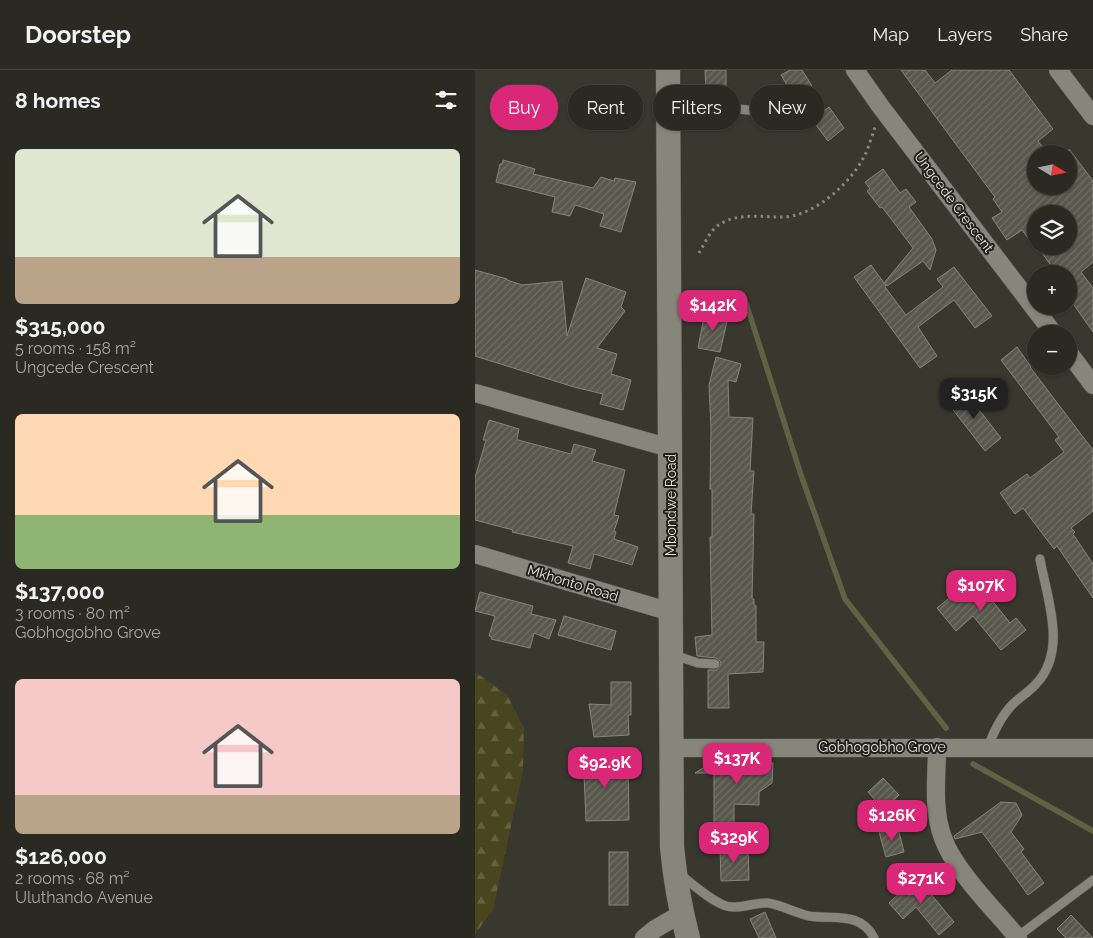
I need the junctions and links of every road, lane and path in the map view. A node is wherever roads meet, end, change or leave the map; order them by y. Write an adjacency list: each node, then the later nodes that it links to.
1 (855, 70): 4 (street, Ungcede Crescent)
2 (1058, 70): 6 (street)
3 (668, 80): 5 (lane); 12 (street, Mbondwe Road)
4 (881, 107): 7 (path); 8 (street, Ungcede Crescent)
5 (750, 110)
6 (1093, 116)
7 (699, 253)
8 (1047, 325)
9 (1077, 364): 10 (street)
10 (1093, 385)
11 (475, 393): 12 (street)
12 (671, 448): 15 (street, Mbondwe Road)
13 (475, 554): 15 (street, Mkhonto Road)
14 (1040, 559): 19 (lane)
15 (671, 612): 16 (street, Mbondwe Road)
16 (671, 654): 17 (lane); 20 (street, Mbondwe Road)
17 (715, 664)
18 (937, 747): 19 (street, Gobhogobho Grove); 20 (street, Gobhogobho Grove); 25 (street)
19 (988, 747): 21 (street, Gobhogobho Grove)
20 (671, 748): 22 (street, Mbondwe Road)
21 (1093, 748)
22 (674, 870): 24 (street, Mbondwe Road); 28 (lane)
23 (1093, 880): 25 (lane)
24 (681, 914): 26 (street); 27 (street, Mbondwe Road)
25 (1018, 937)
26 (644, 938)
27 (688, 938)
28 (874, 938)

